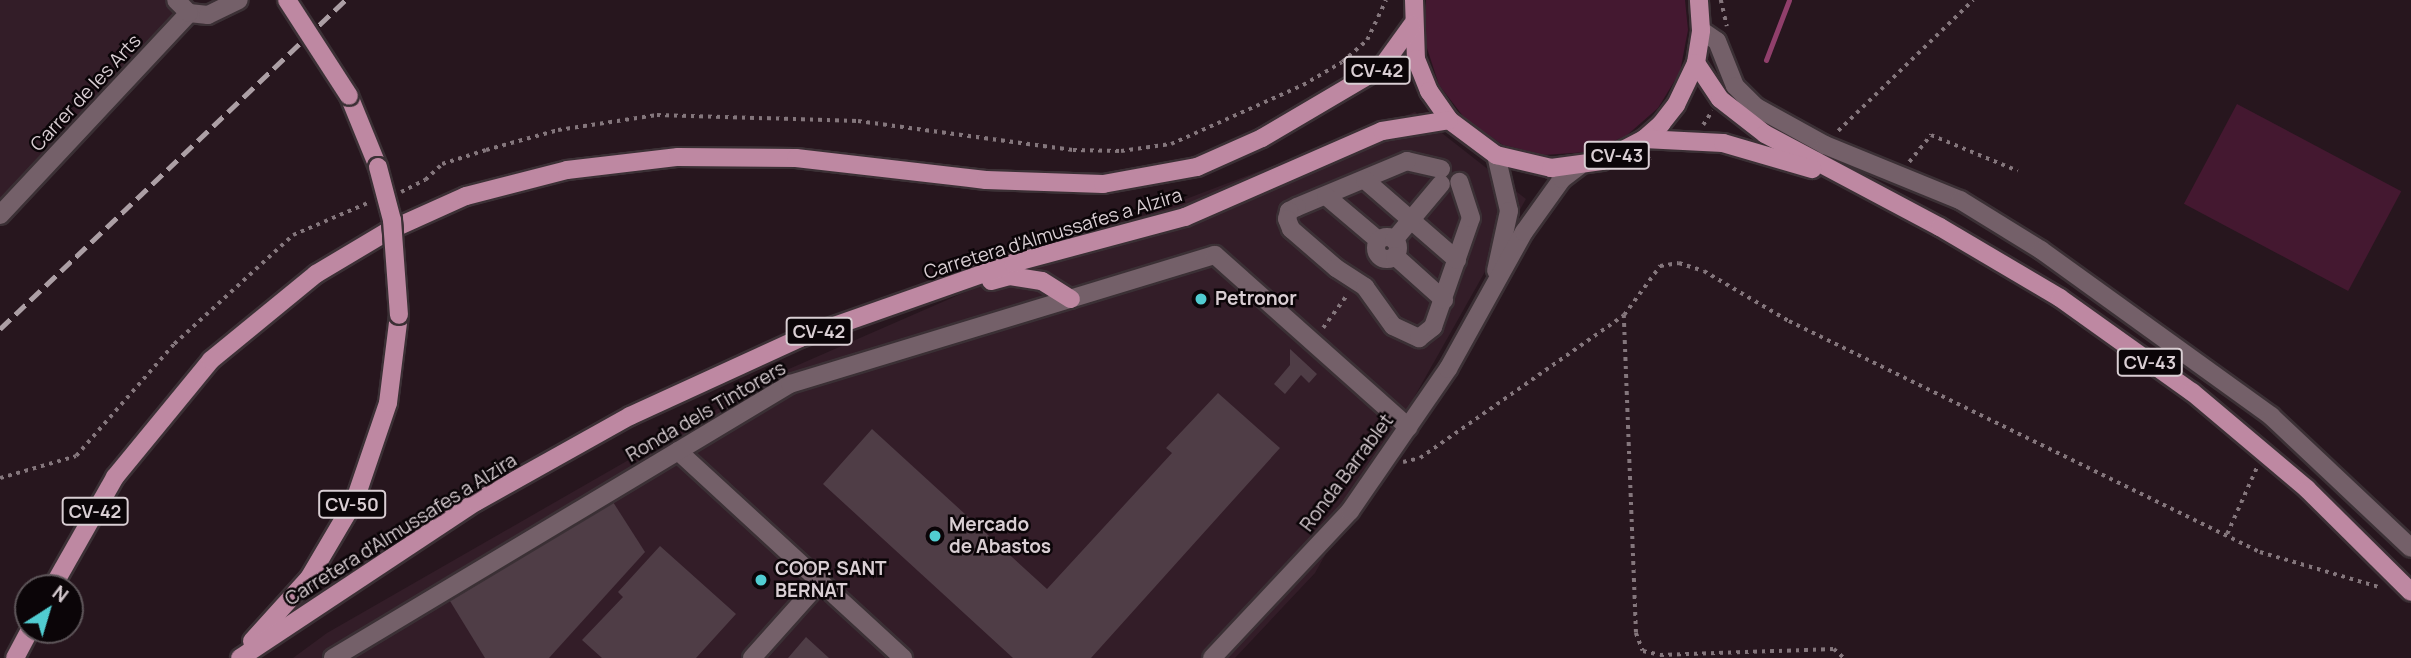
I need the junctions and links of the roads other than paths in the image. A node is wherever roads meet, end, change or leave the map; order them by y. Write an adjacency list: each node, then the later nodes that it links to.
1 (176, 0): 6 (street)
2 (239, 0): 6 (street)
3 (287, 0): 33 (main road, CV-50, bridge)
4 (1414, 0): 7 (main road, CV-43)
5 (1699, 0): 8 (main road, CV-43)
6 (190, 13): 18 (street, Carrer de les Arts)
7 (1412, 25): 10 (main road, CV-43); 30 (main road, CV-42)
8 (1701, 30): 9 (main road, CV-43); 29 (street)
9 (1696, 63): 11 (main road, CV-43); 16 (main road, CV-43)
10 (1449, 120): 12 (main road, CV-43); 26 (main road, Carretera d'Almussafes a Alzira / CV-42)
11 (1644, 139): 13 (main road, CV-43); 16 (main road, CV-43)
12 (1496, 155): 13 (main road, CV-43); 23 (street)
13 (1579, 166): 23 (street, Ronda Barrablet)
14 (1447, 178): 15 (street); 19 (street); 21 (street)
15 (1365, 180): 17 (street); 19 (street)
16 (1853, 183): 32 (main road, CV-43)
17 (1326, 196): 20 (street); 22 (street)
18 (0, 215)
19 (1411, 220): 20 (street); 21 (street)
20 (1387, 248): 22 (street); 25 (street)
21 (1457, 260): 25 (street)
22 (1357, 281): 25 (street)
23 (1492, 293): 27 (street, Ronda Barrablet)
24 (1071, 299): 26 (main road); 27 (street, Ronda dels Tintorers); 28 (street, Ronda dels Tintorers)
25 (1444, 300)
26 (800, 338): 34 (main road, Carretera d'Almussafes a Alzira / CV-42)
27 (1408, 427): 38 (street, Ronda Barrablet)
28 (678, 451): 31 (street); 35 (street, Ronda dels Tintorers)
29 (2411, 548)
30 (60, 574)
31 (820, 582): 36 (street); 37 (street)
32 (2411, 592)
33 (234, 658)
34 (240, 658)
35 (334, 658)
36 (752, 658)
37 (903, 658)
38 (1212, 658)

